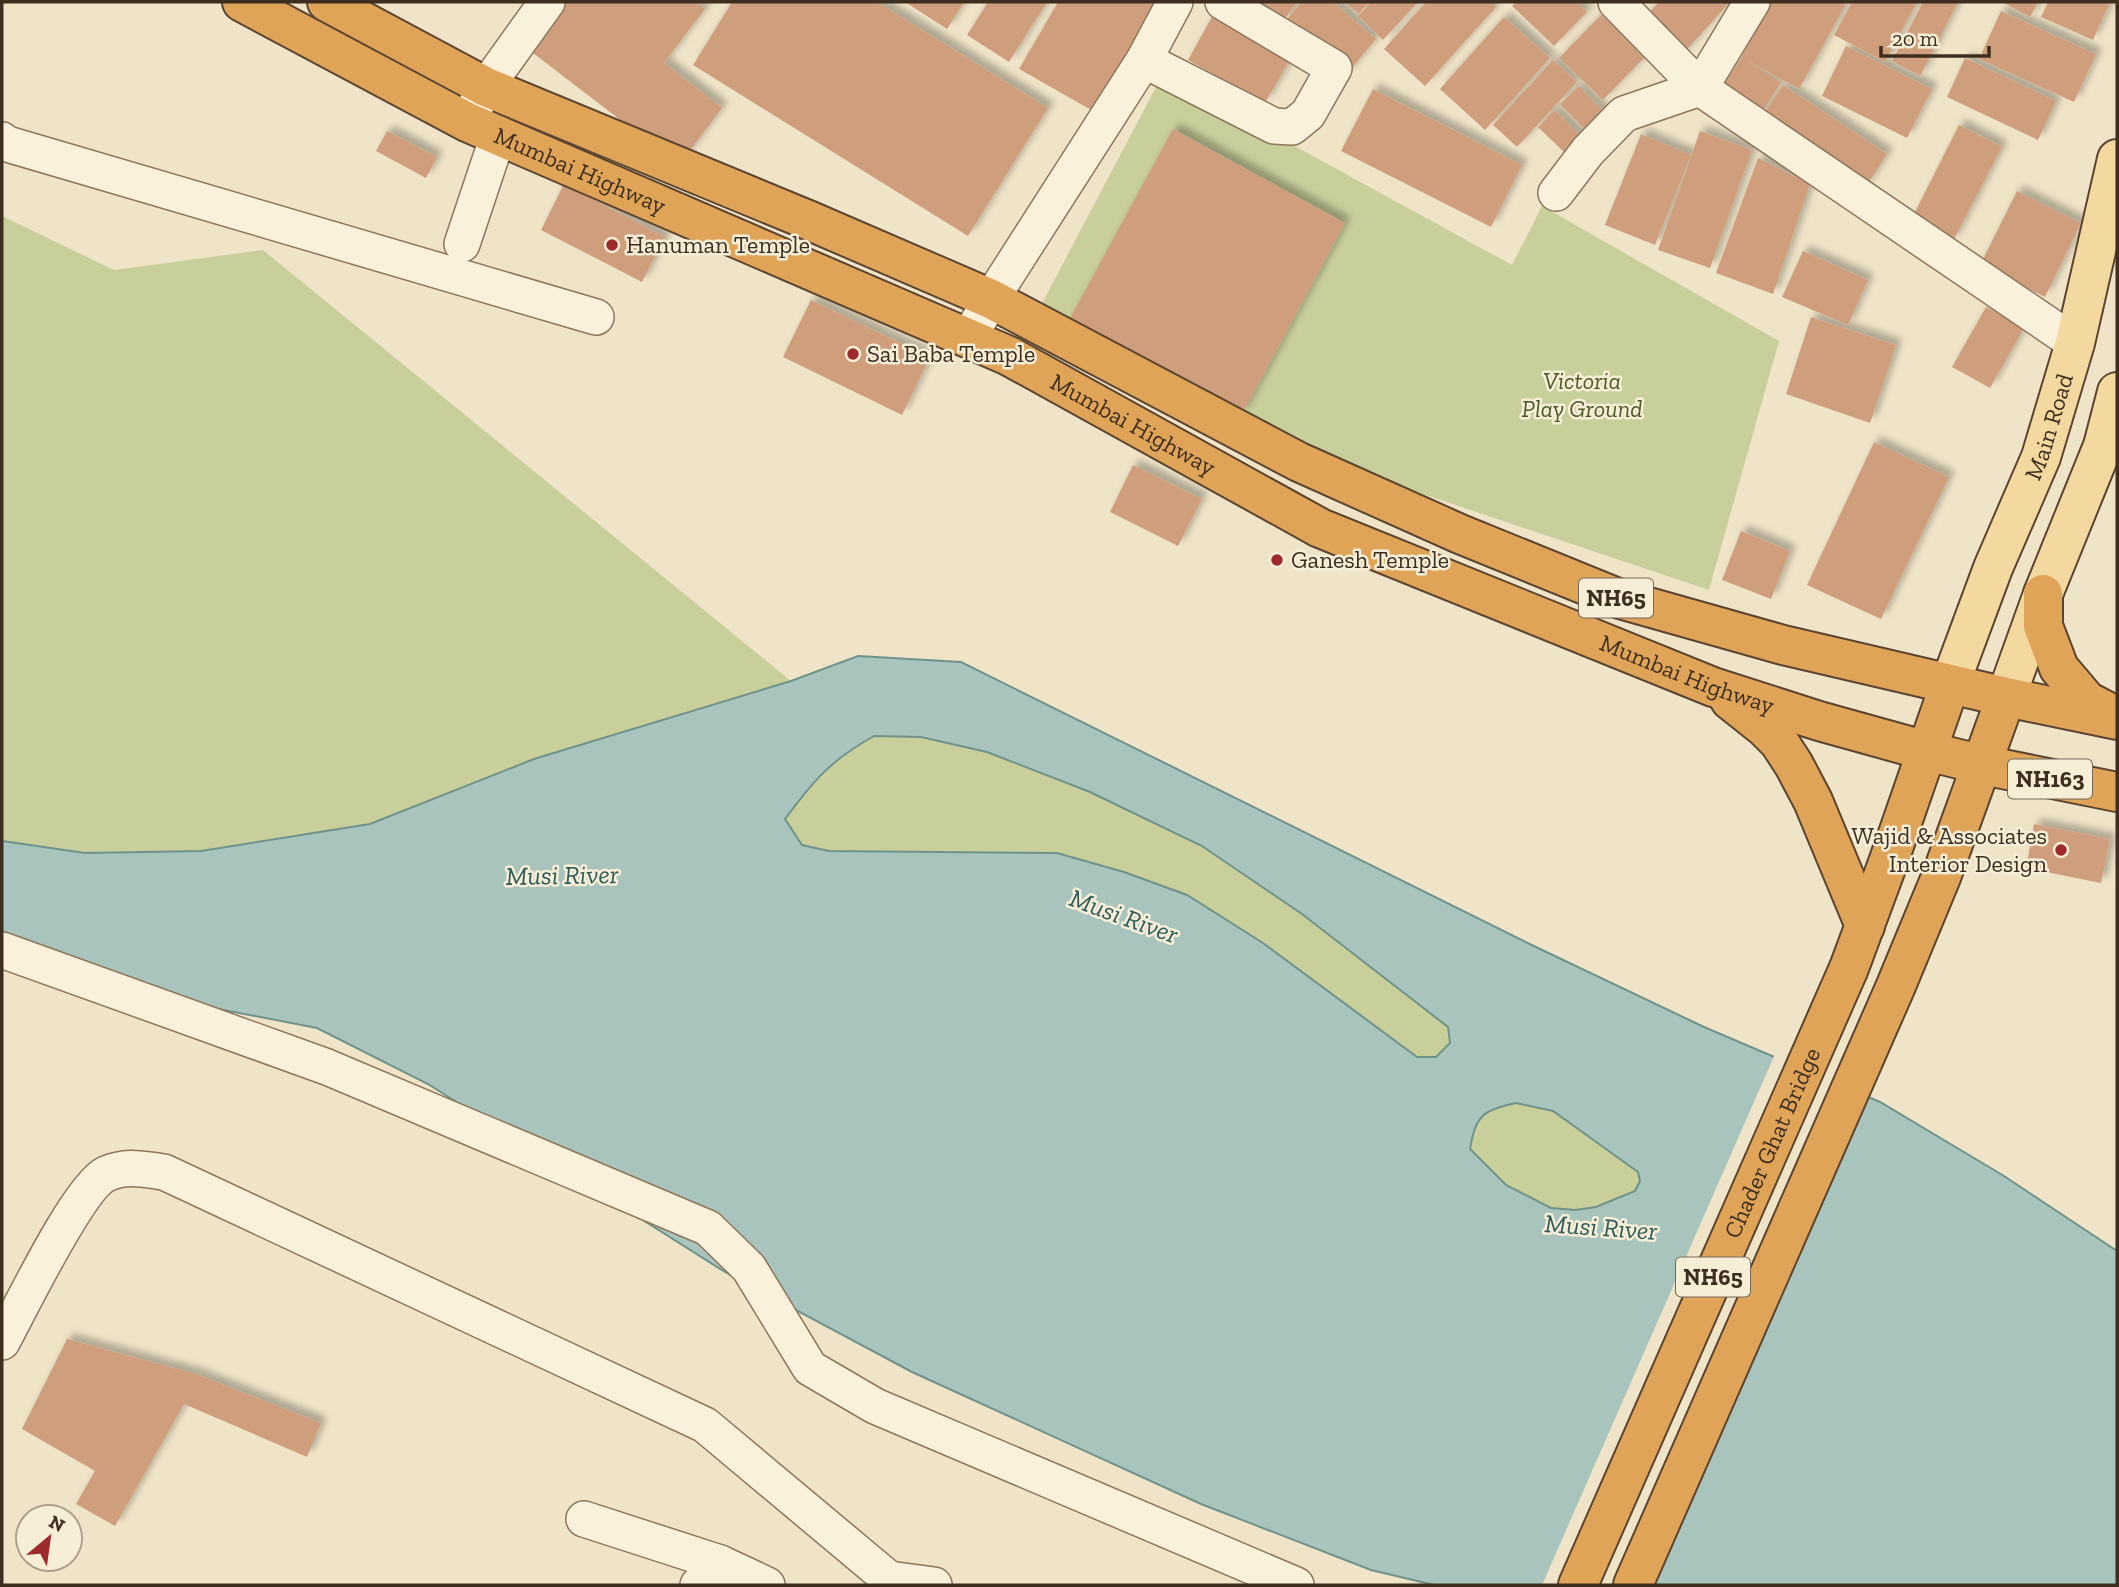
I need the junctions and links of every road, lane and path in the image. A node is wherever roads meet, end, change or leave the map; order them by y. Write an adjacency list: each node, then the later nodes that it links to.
1 (242, 2): 11 (highway, Mumbai Highway / NH65)
2 (327, 2): 9 (highway, Mumbai Highway / NH65)
3 (547, 2): 9 (street)
4 (1175, 2): 8 (street)
5 (1223, 2): 8 (street)
6 (1616, 2): 10 (street)
7 (1752, 2): 10 (street)
8 (1144, 60): 16 (street)
9 (486, 87): 11 (street); 16 (highway, Mumbai Highway / NH65)
10 (1700, 88): 14 (street); 19 (street)
11 (482, 129): 15 (street); 18 (highway, Mumbai Highway / NH65)
12 (2, 141): 17 (street)
13 (2117, 159): 19 (main road, Main Road)
14 (1556, 193)
15 (462, 244)
16 (991, 299): 18 (street); 22 (highway, Mumbai Highway / NH65)
17 (596, 317)
18 (968, 339): 23 (highway, Mumbai Highway / NH65)
19 (2075, 343): 22 (main road, Main Road)
20 (2117, 392): 21 (main road)
21 (2043, 594): 24 (main road); 25 (highway)
22 (1950, 684): 24 (highway, NH65); 26 (highway, NH65)
23 (1713, 687): 26 (highway, Mumbai Highway / NH65); 29 (highway, NH65)
24 (2006, 697): 25 (highway, NH65); 27 (highway, NH65)
25 (2117, 719)
26 (1927, 751): 27 (highway, NH163); 29 (highway, NH65)
27 (1983, 765): 28 (highway, NH163); 38 (highway, Chader Ghat Bridge / NH65)
28 (2117, 792)
29 (1865, 926): 37 (highway, Chader Ghat Bridge / NH65)
30 (2, 950): 36 (street)
31 (2, 1342): 35 (street)
32 (584, 1519): 33 (street)
33 (709, 1574): 34 (street)
34 (767, 1585)
35 (934, 1585)
36 (1296, 1585)
37 (1578, 1585)
38 (1633, 1585)

